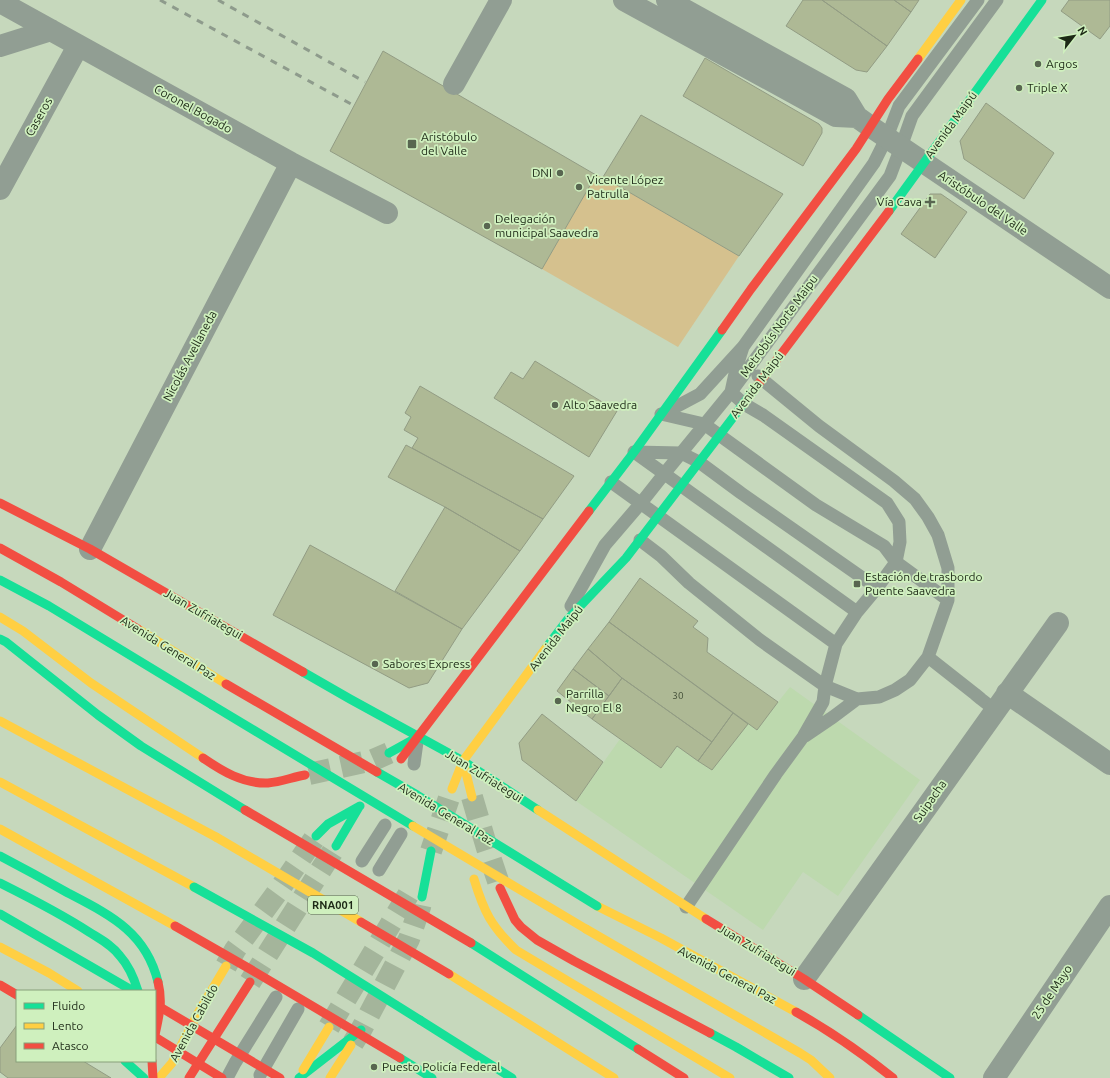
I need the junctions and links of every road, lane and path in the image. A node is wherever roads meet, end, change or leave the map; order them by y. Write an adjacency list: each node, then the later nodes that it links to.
1 (501, 0): 12 (street)
2 (624, 0): 13 (street)
3 (668, 0): 13 (street, Aristóbulo del Valle)
4 (961, 0): 13 (main road)
5 (978, 0): 13 (lane, Metrobús Norte Maipu)
6 (997, 0): 13 (lane, Metrobús Norte Maipu)
7 (1042, 0): 15 (main road, Avenida Maipú)
8 (0, 2): 9 (street, Coronel Bogado)
9 (50, 30): 10 (street); 11 (street, Coronel Bogado)
10 (0, 46)
11 (78, 46): 14 (street, Coronel Bogado); 16 (street, Caseros)
12 (454, 84)
13 (879, 132): 15 (street, Aristóbulo del Valle); 19 (lane, Metrobús Norte Maipu); 20 (lane, Metrobús Norte Maipu); 24 (main road)
14 (291, 163): 17 (street, Coronel Bogado); 38 (street, Nicolás Avellaneda)
15 (924, 163): 18 (street, Aristóbulo del Valle); 21 (main road, Avenida Maipú)
16 (0, 189)
17 (387, 213)
18 (1110, 288)
19 (743, 347): 22 (lane); 24 (lane, Metrobús Norte Maipu)
20 (748, 369): 21 (lane); 22 (lane, Metrobús Norte Maipu)
21 (762, 379): 23 (main road, Avenida Maipú); 42 (lane)
22 (731, 392): 23 (lane); 25 (lane, Metrobús Norte Maipu)
23 (744, 404): 26 (main road, Avenida Maipú); 39 (lane)
24 (661, 414): 25 (lane); 27 (main road)
25 (704, 424): 26 (lane); 28 (lane, Metrobús Norte Maipu)
26 (719, 435): 29 (main road, Avenida Maipú); 39 (lane)
27 (634, 452): 28 (lane); 30 (lane); 31 (main road)
28 (681, 453): 29 (lane); 30 (lane, Metrobús Norte Maipu)
29 (699, 462): 32 (main road, Avenida Maipú); 41 (lane)
30 (664, 474): 32 (lane); 34 (lane, Metrobús Norte Maipu)
31 (611, 482): 34 (lane); 54 (main road)
32 (681, 486): 35 (main road, Avenida Maipú); 43 (lane)
33 (0, 503): 38 (main road, Juan Zufriategui)
34 (641, 503): 35 (lane); 48 (lane, Metrobús Norte Maipu)
35 (658, 516): 36 (main road, Avenida Maipú); 47 (lane)
36 (640, 540): 48 (main road, Avenida Maipú); 50 (lane)
37 (0, 548): 117 (main road, Avenida General Paz, bridge)
38 (90, 549): 54 (main road, Juan Zufriategui)
39 (896, 562): 41 (lane); 42 (lane)
40 (0, 580): 116 (main road, bridge)
41 (877, 588): 43 (lane)
42 (948, 600): 49 (lane)
43 (857, 612): 47 (lane)
44 (0, 617): 61 (main road)
45 (1058, 623): 52 (street, Suipacha)
46 (0, 639): 113 (main road, bridge)
47 (836, 644): 50 (lane)
48 (549, 645): 58 (main road, Avenida Maipú)
49 (928, 658): 51 (lane); 52 (lane)
50 (825, 686): 51 (lane); 55 (lane)
51 (857, 699): 55 (lane)
52 (1001, 701): 60 (street); 83 (street, Suipacha)
53 (0, 721): 112 (main road, RNA001, bridge)
54 (418, 737): 56 (main road); 57 (main road); 58 (main road, Juan Zufriategui); 59 (lane)
55 (803, 737): 79 (lane)
56 (389, 753)
57 (401, 759)
58 (463, 761): 63 (lane); 64 (main road); 79 (main road, Juan Zufriategui)
59 (414, 764)
60 (1110, 764)
61 (304, 774)
62 (0, 782): 111 (main road, bridge)
63 (447, 786)
64 (468, 795)
65 (385, 825): 71 (lane)
66 (0, 829): 110 (main road, bridge)
67 (400, 834): 72 (lane)
68 (316, 836): 69 (main road)
69 (336, 846)
70 (0, 856): 94 (main road)
71 (362, 861)
72 (379, 870)
73 (418, 877): 77 (main road)
74 (474, 879): 114 (main road)
75 (0, 883): 88 (main road)
76 (500, 888): 115 (main road)
77 (422, 897)
78 (1110, 906): 119 (street, 25 de Mayo)
79 (686, 907): 83 (main road, Juan Zufriategui)
80 (0, 914): 87 (main road)
81 (0, 947): 86 (main road)
82 (226, 966): 102 (main road, Avenida Cabildo)
83 (804, 979): 118 (main road, Juan Zufriategui)
84 (250, 982): 103 (main road, Avenida Cabildo)
85 (0, 985): 89 (main road)
86 (76, 990)
87 (131, 990)
88 (138, 990)
89 (16, 994)
90 (276, 998): 105 (lane)
91 (156, 1005): 107 (main road, bridge)
92 (298, 1009): 106 (lane)
93 (329, 1027): 108 (main road)
94 (156, 1030)
95 (361, 1030): 108 (main road)
96 (156, 1037): 104 (main road, bridge)
97 (353, 1043): 109 (main road)
98 (125, 1062): 100 (main road)
99 (152, 1062): 101 (main road)
100 (144, 1078)
101 (153, 1078)
102 (160, 1078)
103 (188, 1078)
104 (222, 1078)
105 (227, 1078)
106 (259, 1078)
107 (280, 1078)
108 (299, 1078)
109 (330, 1078)
110 (432, 1078)
111 (512, 1078)
112 (614, 1078)
113 (684, 1078)
114 (730, 1078)
115 (789, 1078)
116 (830, 1078)
117 (893, 1078)
118 (950, 1078)
119 (994, 1078)

